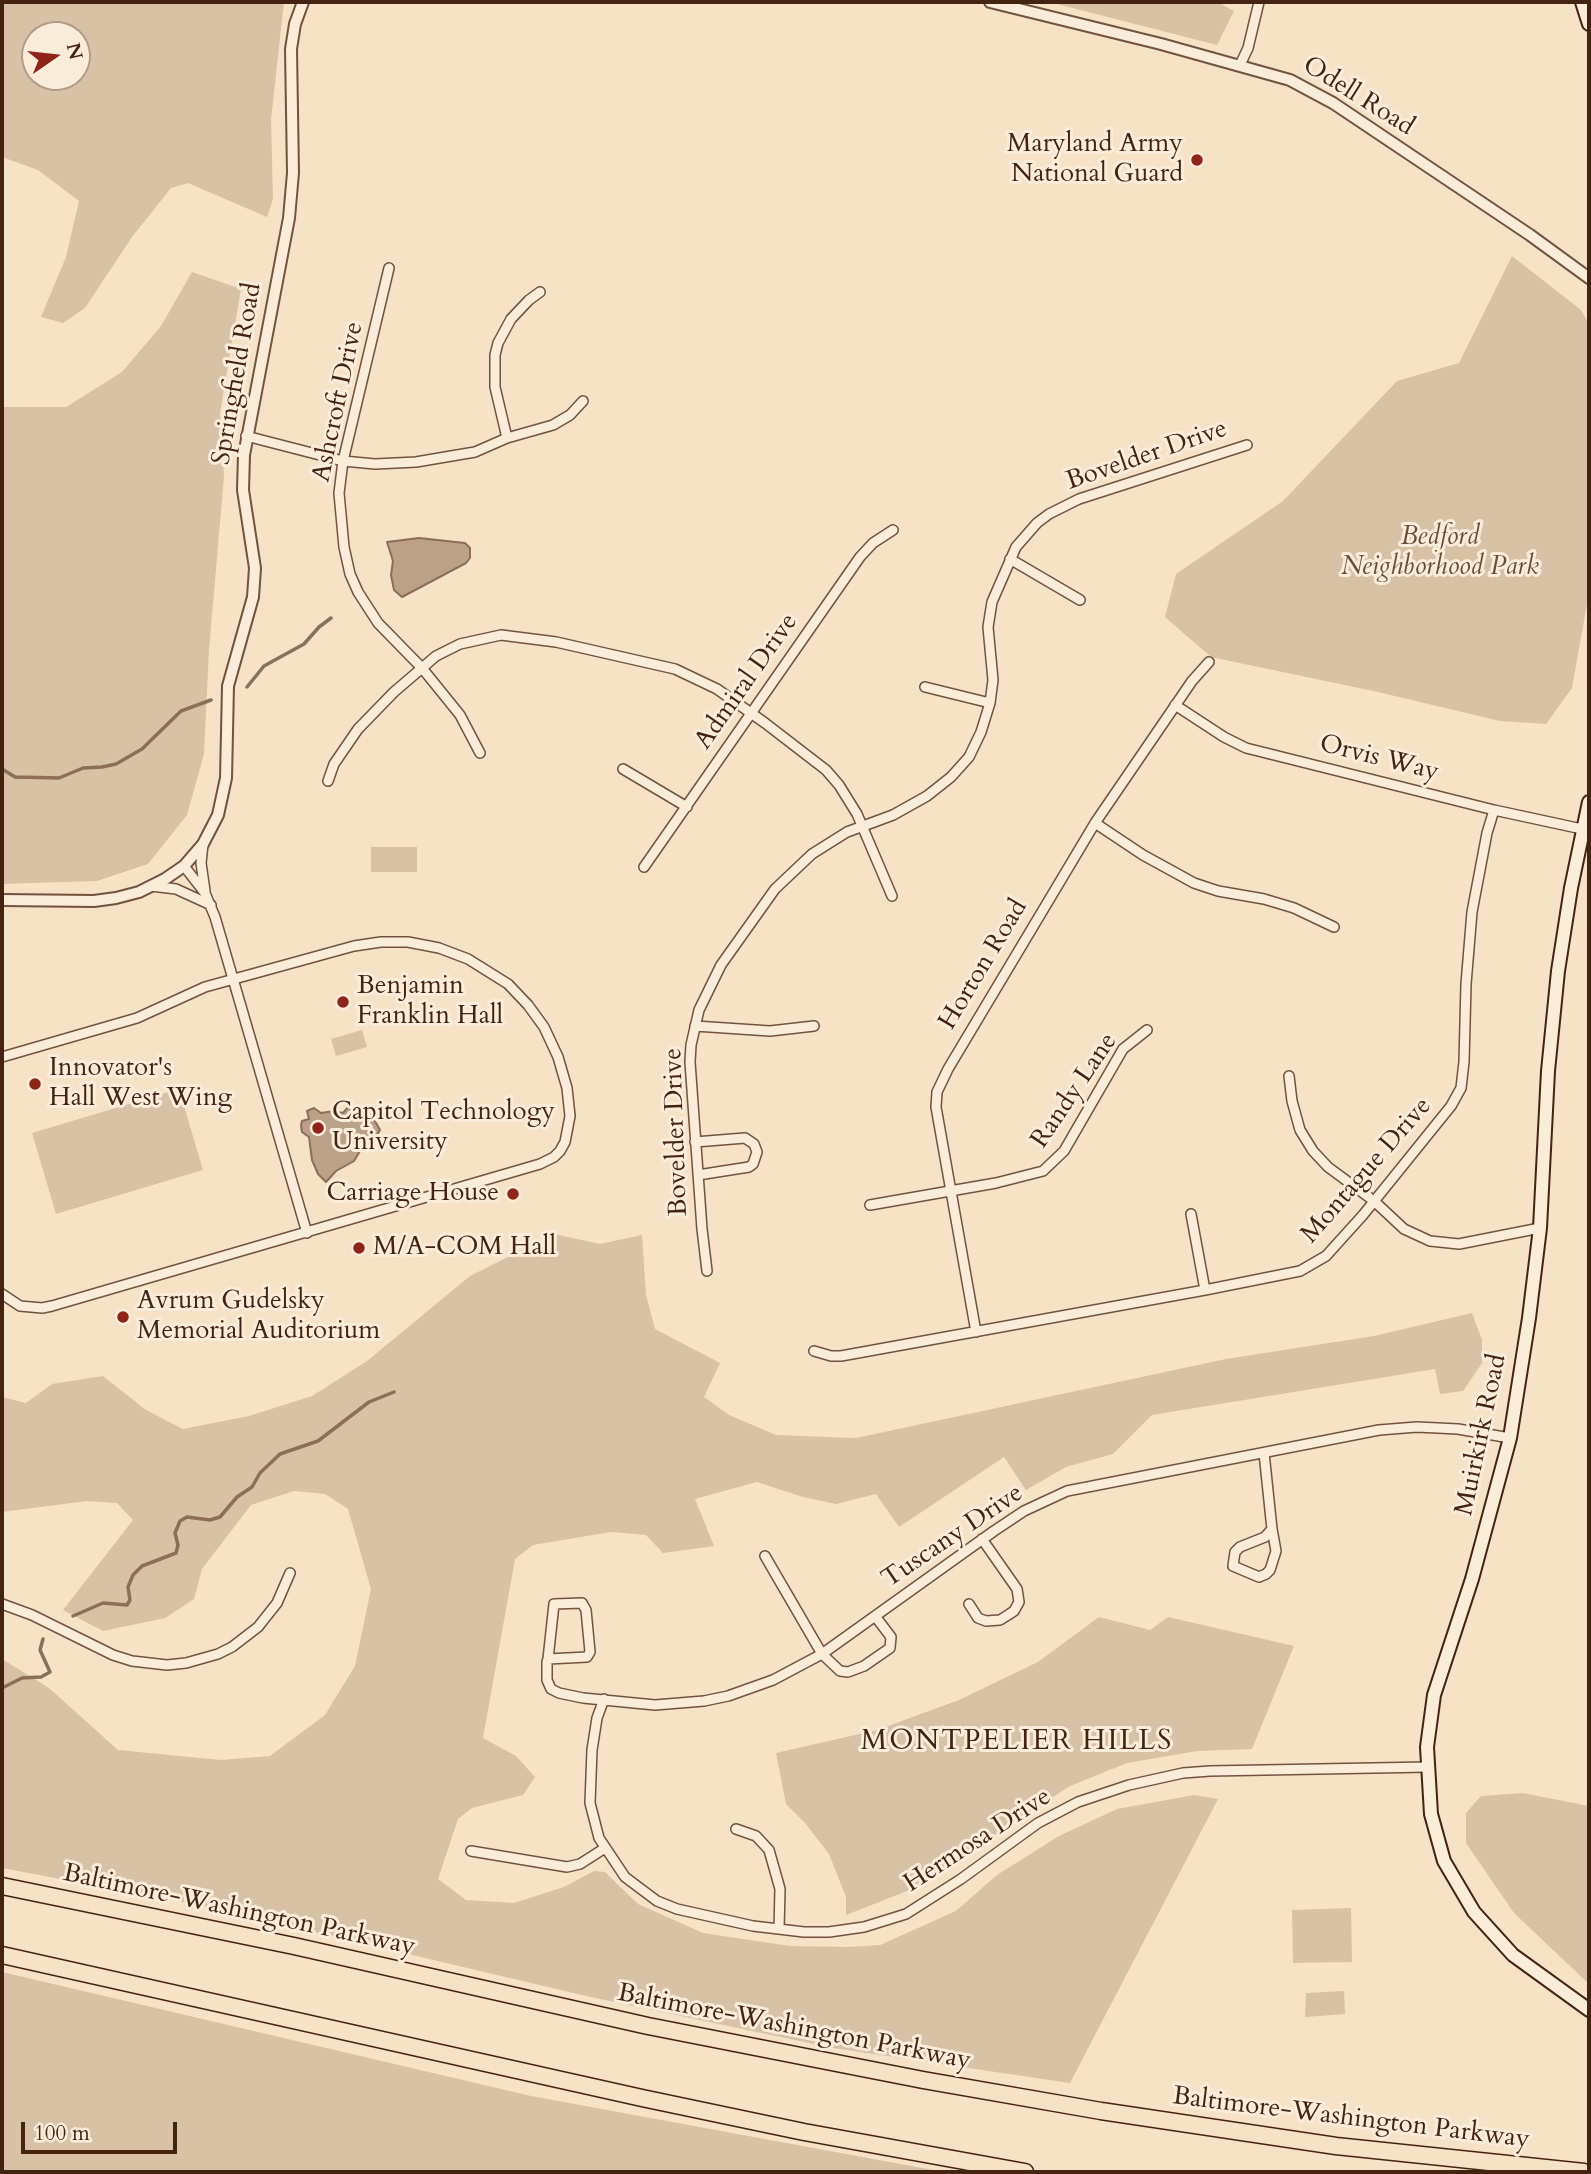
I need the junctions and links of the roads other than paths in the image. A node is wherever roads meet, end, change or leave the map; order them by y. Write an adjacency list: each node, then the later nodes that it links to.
1 (303, 2): 11 (street, Springfield Road)
2 (990, 2): 6 (street, Odell Road)
3 (1259, 2): 6 (street)
4 (1583, 2): 5 (main road)
5 (1589, 24)
6 (1240, 65): 8 (street, Odell Road)
7 (390, 268): 14 (street, Ashcroft Drive)
8 (1589, 278)
9 (540, 292): 12 (street)
10 (583, 401): 12 (street)
11 (246, 436): 14 (street); 33 (street, Springfield Road)
12 (507, 438): 14 (street)
13 (1247, 445): 16 (street, Bovelder Drive)
14 (343, 461): 19 (street, Ashcroft Drive)
15 (893, 530): 23 (street, Admiral Drive)
16 (1010, 559): 17 (street); 21 (street, Bovelder Drive)
17 (1080, 600)
18 (1209, 662): 22 (street, Horton Road)
19 (422, 668): 23 (street); 24 (street, Ashcroft Drive); 26 (street)
20 (925, 687): 21 (street)
21 (990, 702): 31 (street, Bovelder Drive)
22 (1175, 705): 29 (street, Orvis Way); 30 (street, Horton Road)
23 (751, 712): 28 (street, Admiral Drive); 31 (street)
24 (480, 753)
25 (623, 769): 28 (street)
26 (328, 781)
27 (1589, 802): 32 (main road, Muirkirk Road)
28 (687, 807): 35 (street, Admiral Drive)
29 (1494, 810): 32 (street, Orvis Way); 51 (street, Montague Drive)
30 (1095, 823): 41 (street); 50 (street, Horton Road)
31 (862, 826): 38 (street); 43 (street, Bovelder Drive)
32 (1583, 829): 54 (main road, Muirkirk Road)
33 (203, 844): 34 (street, Springfield Road); 37 (street)
34 (184, 866): 36 (street, Springfield Road); 37 (street)
35 (644, 867)
36 (151, 886): 39 (street, Springfield Road); 40 (street)
37 (205, 893): 40 (street)
38 (892, 896)
39 (2, 900)
40 (211, 905): 42 (street)
41 (1334, 927)
42 (233, 980): 46 (street); 55 (street); 55 (street)
43 (695, 1026): 44 (street); 48 (street, Bovelder Drive)
44 (814, 1026)
45 (1147, 1030): 50 (street, Randy Lane)
46 (2, 1057)
47 (1289, 1076): 51 (street)
48 (695, 1142): 49 (street, Bovelder Drive); 49 (street)
49 (698, 1175): 56 (street, Bovelder Drive)
50 (950, 1192): 52 (street, Randy Lane); 59 (street, Horton Road)
51 (1374, 1200): 54 (street); 57 (street, Montague Drive)
52 (870, 1205)
53 (1191, 1214): 57 (street)
54 (1540, 1228): 61 (main road, Muirkirk Road)
55 (307, 1233): 58 (street)
56 (707, 1271)
57 (1205, 1290): 59 (street, Montague Drive)
58 (2, 1294)
59 (975, 1332): 60 (street, Montague Drive)
60 (814, 1351)
61 (1510, 1438): 62 (street, Tuscany Drive); 73 (main road, Muirkirk Road)
62 (1264, 1453): 63 (street); 64 (street, Tuscany Drive)
63 (1272, 1529): 63 (street)
64 (982, 1539): 68 (street); 69 (street, Tuscany Drive)
65 (765, 1556): 70 (street)
66 (290, 1573): 67 (street)
67 (2, 1604)
68 (969, 1604)
69 (875, 1616): 70 (street, Tuscany Drive); 70 (street)
70 (822, 1654): 72 (street, Tuscany Drive)
71 (548, 1659): 71 (street); 72 (street, Tuscany Drive)
72 (604, 1699): 75 (street, Hermosa Drive)
73 (1428, 1767): 78 (street, Hermosa Drive); 80 (main road, Muirkirk Road)
74 (736, 1829): 78 (street)
75 (605, 1849): 76 (street); 78 (street, Hermosa Drive)
76 (471, 1851)
77 (2, 1886): 81 (highway, Baltimore-Washington Parkway)
78 (779, 1929)
79 (2, 1955): 83 (highway)
80 (1589, 2010)
81 (1553, 2168): 82 (highway); 84 (highway, Baltimore-Washington Parkway)
82 (1589, 2170)
83 (1025, 2172)
84 (1584, 2172)

